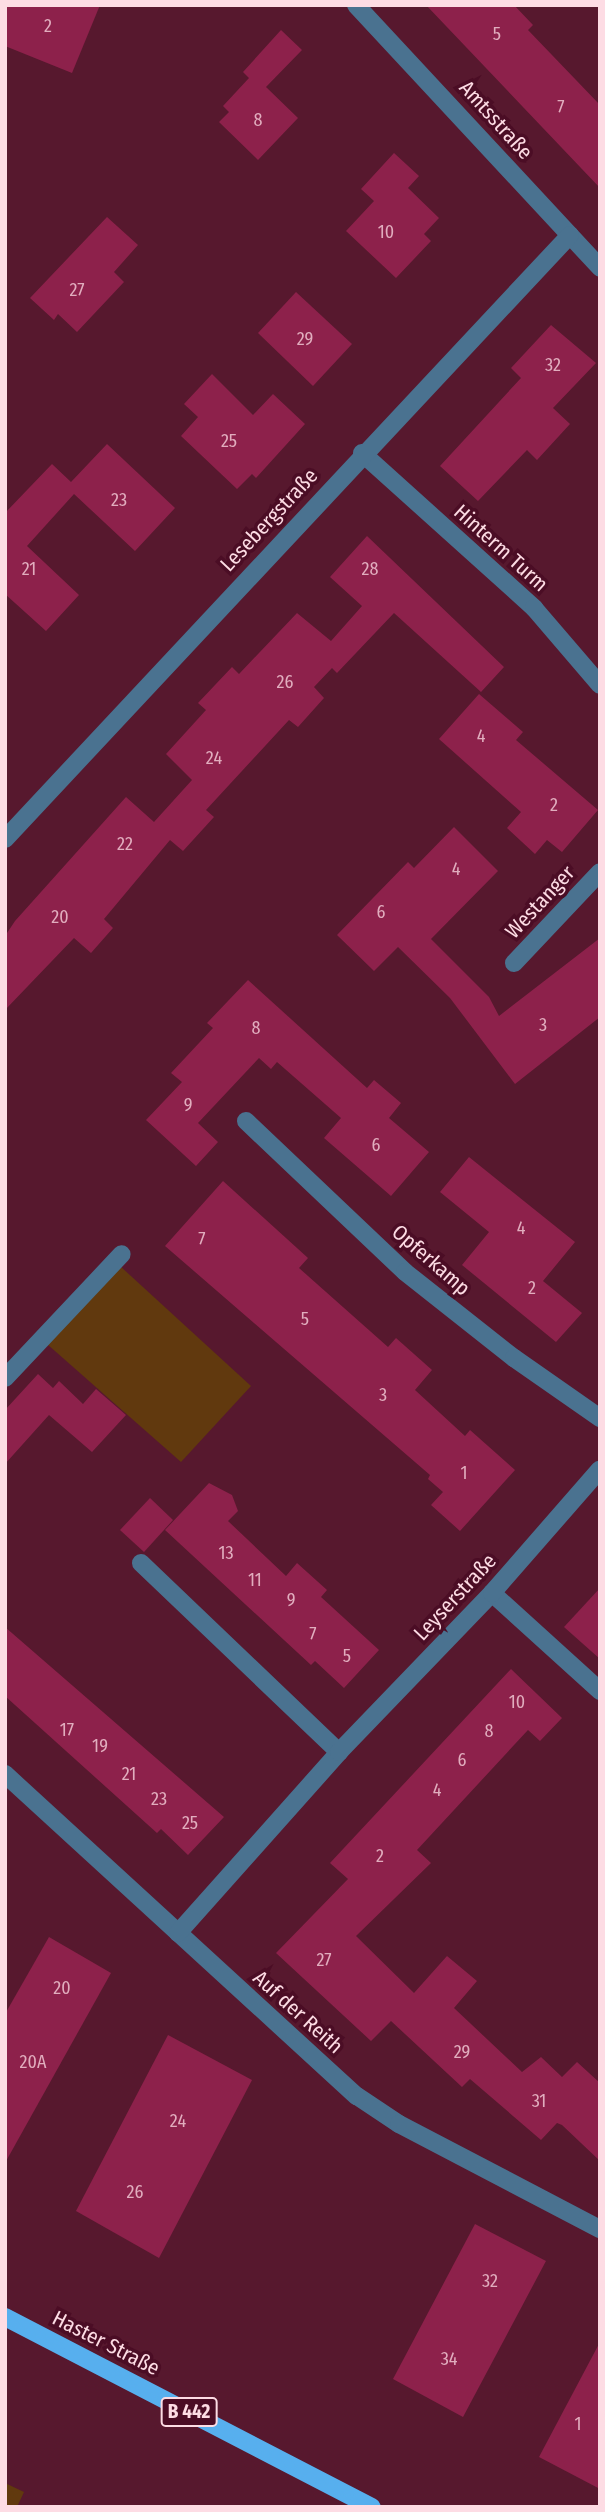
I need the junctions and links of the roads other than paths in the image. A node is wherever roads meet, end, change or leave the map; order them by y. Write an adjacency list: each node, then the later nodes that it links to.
1 (356, 5): 2 (street, Amtsstraße)
2 (570, 235): 3 (street, Amtsstraße); 4 (street, Lesebergstraße)
3 (600, 268)
4 (362, 453): 5 (street, Hinterm Turm); 6 (street, Lesebergstraße)
5 (600, 685)
6 (5, 839)
7 (600, 872): 8 (street, Westanger)
8 (514, 963)
9 (246, 1121): 12 (street, Opferkamp)
10 (122, 1254): 11 (street)
11 (5, 1378)
12 (600, 1418)
13 (600, 1469): 15 (street, Leyserstraße)
14 (141, 1563): 17 (street)
15 (492, 1593): 16 (street); 17 (street, Leyserstraße)
16 (600, 1691)
17 (339, 1752): 19 (street, Leyserstraße)
18 (5, 1774): 19 (street, Auf der Reith)
19 (177, 1933): 20 (street, Auf der Reith)
20 (600, 2229)
21 (5, 2317): 22 (main road, Haster Straße / B 442)
22 (372, 2507)

